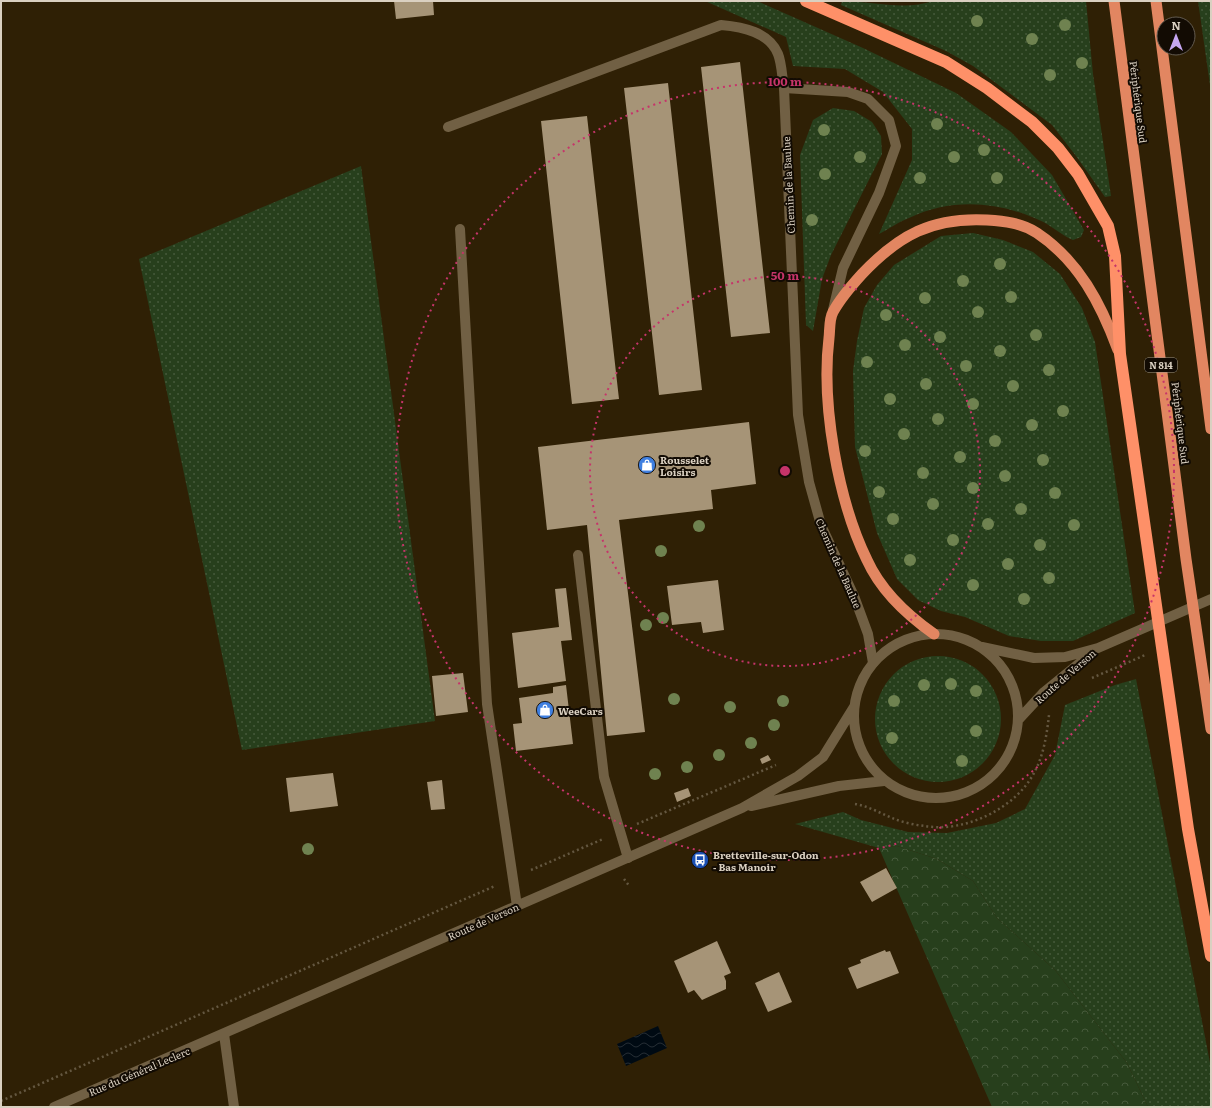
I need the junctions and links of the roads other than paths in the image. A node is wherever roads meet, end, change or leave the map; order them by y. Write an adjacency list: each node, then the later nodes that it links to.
1 (806, 1): 8 (highway)
2 (1114, 1): 18 (highway, Périphérique Sud / N 814)
3 (1156, 1): 9 (highway)
4 (784, 88): 5 (main road, Chemin de la Baulue); 7 (main road); 15 (main road, Chemin de la Baulue)
5 (448, 127)
6 (460, 229): 22 (main road)
7 (832, 314): 8 (highway); 12 (highway)
8 (1120, 354): 23 (highway)
9 (1211, 429)
10 (578, 555): 21 (main road)
11 (1211, 599): 13 (main road, Route de Verson)
12 (934, 634): 14 (main road); 15 (main road)
13 (1102, 646): 14 (main road, Route de Verson); 17 (main road, Route de Verson)
14 (980, 647): 17 (main road)
15 (873, 663): 16 (main road)
16 (854, 707): 19 (main road); 20 (main road, Route de Verson)
17 (1019, 719): 19 (main road)
18 (1211, 729)
19 (884, 781): 20 (main road, Route de Verson)
20 (742, 808): 21 (main road, Route de Verson)
21 (628, 858): 22 (main road, Route de Verson)
22 (517, 906): 24 (main road, Route de Verson)
23 (1211, 956)
24 (224, 1034): 25 (main road, Rue du Général Leclerc); 26 (main road)
25 (54, 1107)
26 (234, 1107)

